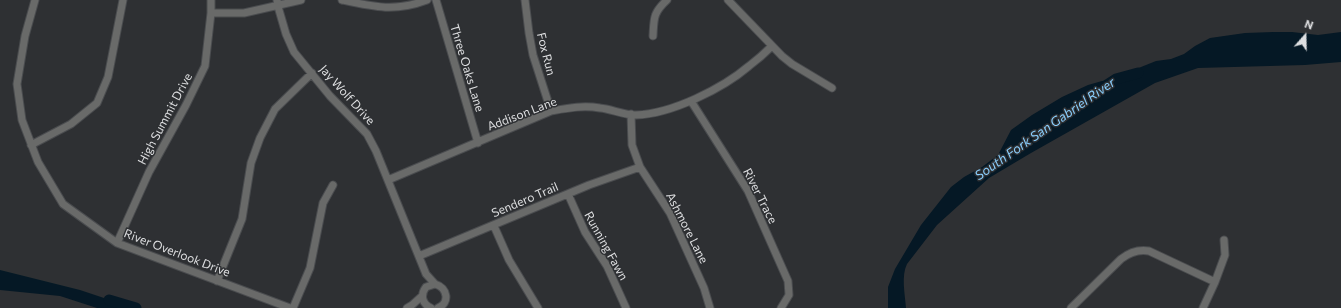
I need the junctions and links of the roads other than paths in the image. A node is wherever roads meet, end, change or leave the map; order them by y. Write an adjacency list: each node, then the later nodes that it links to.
1 (35, 0): 22 (street, River Overlook Drive)
2 (123, 0): 22 (street)
3 (211, 0): 13 (street, High Summit Drive)
4 (301, 0): 11 (street)
5 (342, 0): 12 (street)
6 (427, 0): 12 (street)
7 (436, 0): 21 (street, Three Oaks Lane)
8 (525, 0): 19 (street, Fox Run)
9 (667, 0): 14 (street)
10 (728, 0): 15 (street)
11 (278, 3): 13 (street); 16 (street, Jay Wolf Drive)
12 (398, 4)
13 (211, 13): 29 (street, High Summit Drive)
14 (653, 36)
15 (772, 46): 17 (street); 18 (street, Addison Lane)
16 (312, 73): 24 (street, Jay Wolf Drive); 32 (street)
17 (832, 88)
18 (691, 100): 20 (street, Addison Lane); 44 (street, River Trace)
19 (551, 111): 20 (street, Addison Lane); 21 (street, Addison Lane)
20 (631, 114): 23 (street, Ashmore Lane)
21 (478, 143): 24 (street, Addison Lane)
22 (31, 145): 29 (street, River Overlook Drive)
23 (640, 167): 26 (street, Sendero Trail); 43 (street, Ashmore Lane)
24 (388, 180): 30 (street, Jay Wolf Drive)
25 (333, 185): 39 (street)
26 (568, 194): 27 (street, Sendero Trail); 42 (street, Running Fawn)
27 (494, 226): 30 (street, Sendero Trail); 41 (street)
28 (1224, 240): 33 (street)
29 (117, 243): 32 (street, River Overlook Drive)
30 (419, 256): 31 (street, Jay Wolf Drive)
31 (426, 274): 34 (street, Jay Wolf Drive); 35 (street, Jay Wolf Drive)
32 (217, 281): 39 (street, River Overlook Drive)
33 (1215, 282): 45 (street); 46 (street)
34 (435, 284): 35 (street); 40 (street, Jay Wolf Drive)
35 (426, 287): 36 (street)
36 (422, 296): 37 (street); 38 (street)
37 (409, 307): 38 (street)
38 (429, 307)
39 (292, 308)
40 (438, 308)
41 (538, 308)
42 (626, 308)
43 (710, 308)
44 (781, 308)
45 (1071, 308)
46 (1203, 308)

